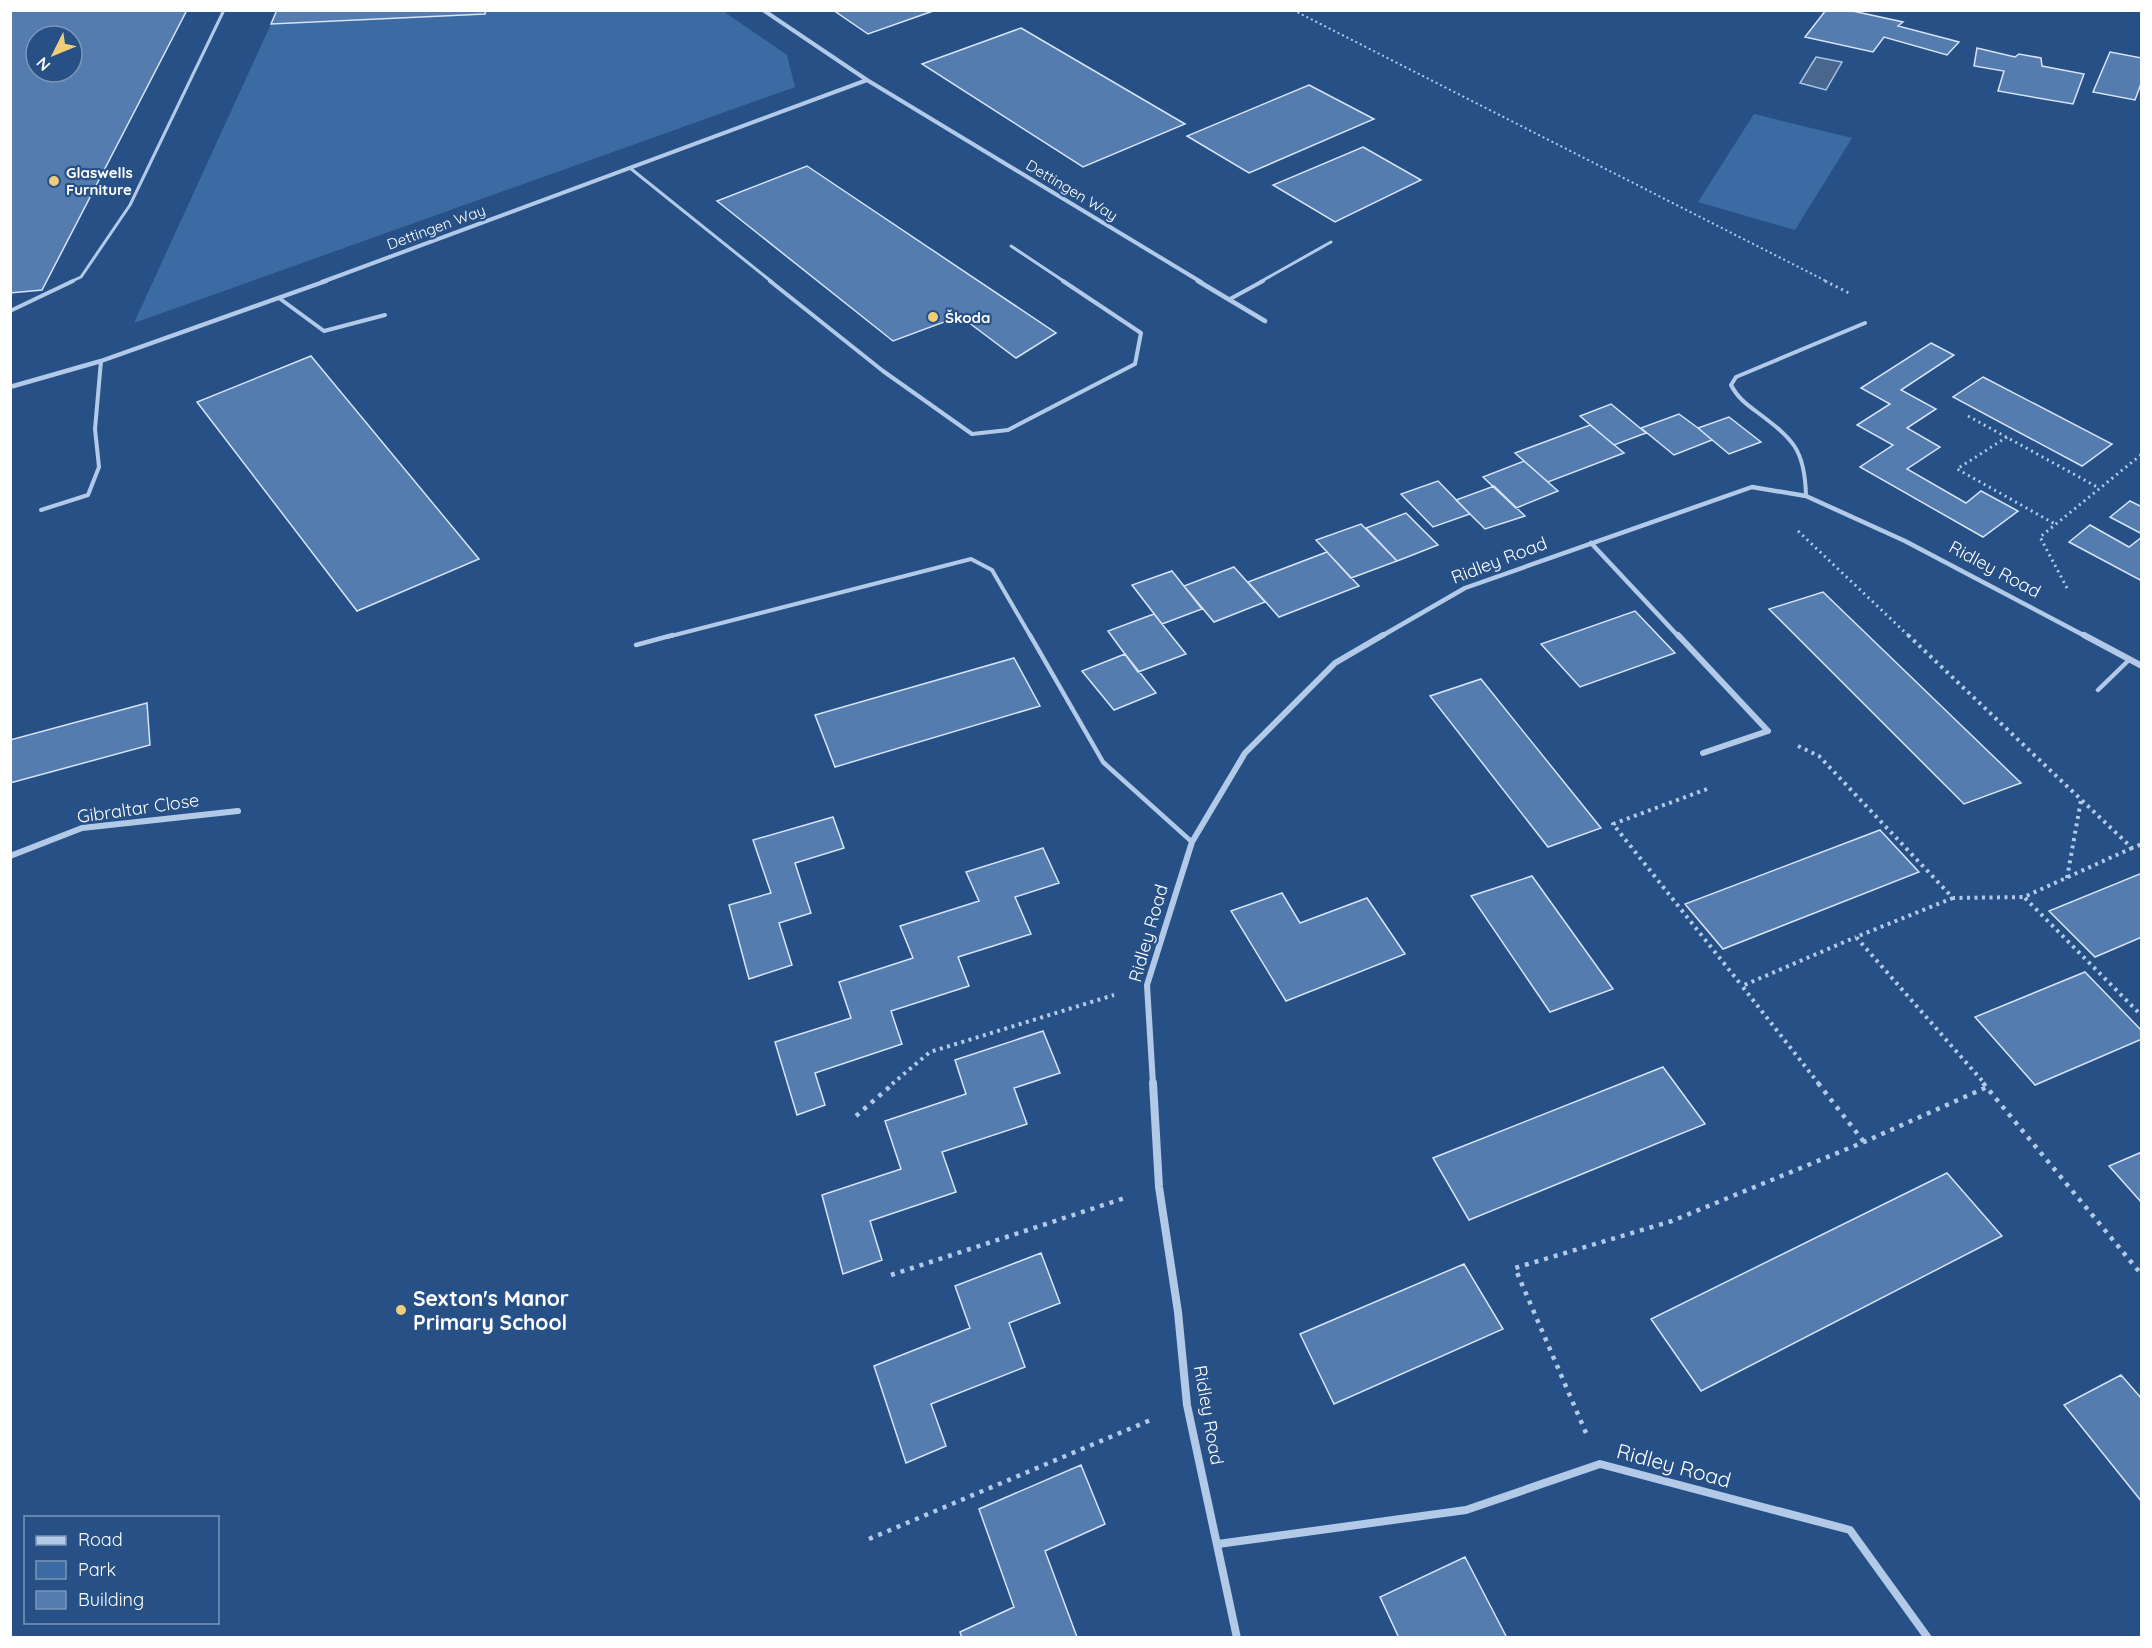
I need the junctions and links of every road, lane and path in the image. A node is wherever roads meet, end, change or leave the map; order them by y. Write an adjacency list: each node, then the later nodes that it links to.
1 (224, 10): 10 (lane)
2 (763, 10): 4 (street, Dettingen Way)
3 (1293, 10): 13 (path)
4 (867, 80): 5 (street, Dettingen Way); 9 (street, Dettingen Way)
5 (630, 168): 7 (lane); 8 (street, Dettingen Way)
6 (1331, 242): 9 (lane)
7 (1011, 246)
8 (279, 298): 11 (lane); 14 (street, Dettingen Way)
9 (1230, 299): 12 (street, Dettingen Way)
10 (10, 311)
11 (386, 315)
12 (1265, 321)
13 (1864, 323): 20 (lane)
14 (101, 361): 15 (street, Dettingen Way); 21 (lane)
15 (10, 387)
16 (1968, 416): 17 (path)
17 (2007, 437): 19 (path); 22 (path)
18 (2142, 454): 19 (path)
19 (2099, 488): 22 (path)
20 (1806, 496): 24 (street, Ridley Road); 27 (street, Ridley Road)
21 (41, 510)
22 (2055, 524): 25 (path)
23 (1795, 528): 32 (path)
24 (1591, 543): 30 (street); 34 (street, Ridley Road)
25 (2070, 593)
26 (636, 645): 34 (lane)
27 (2130, 659): 28 (street, Ridley Road); 29 (lane)
28 (2142, 666)
29 (2098, 690)
30 (1767, 731): 31 (street); 40 (path)
31 (1703, 753): 43 (path)
32 (2081, 799): 36 (path); 38 (path)
33 (238, 811): 37 (street, Gibraltar Close)
34 (1192, 842): 42 (street, Ridley Road)
35 (2142, 844): 36 (path)
36 (2132, 848): 38 (path)
37 (10, 856)
38 (2067, 878): 39 (path)
39 (2024, 897): 40 (path); 44 (path)
40 (1953, 898): 41 (path)
41 (1856, 937): 43 (path); 45 (path)
42 (1147, 985): 46 (path); 48 (street, Ridley Road)
43 (1742, 986): 47 (path)
44 (2142, 1016)
45 (1987, 1087): 47 (path); 50 (path)
46 (856, 1116)
47 (1864, 1142): 52 (path)
48 (1160, 1187): 49 (path); 51 (street, Ridley Road)
49 (891, 1275)
50 (2142, 1275)
51 (1187, 1405): 53 (path); 54 (street, Ridley Road)
52 (1600, 1464): 54 (street, Ridley Road); 56 (street, Ridley Road)
53 (869, 1539)
54 (1218, 1544): 55 (street, Ridley Road)
55 (1237, 1638)
56 (1928, 1638)

